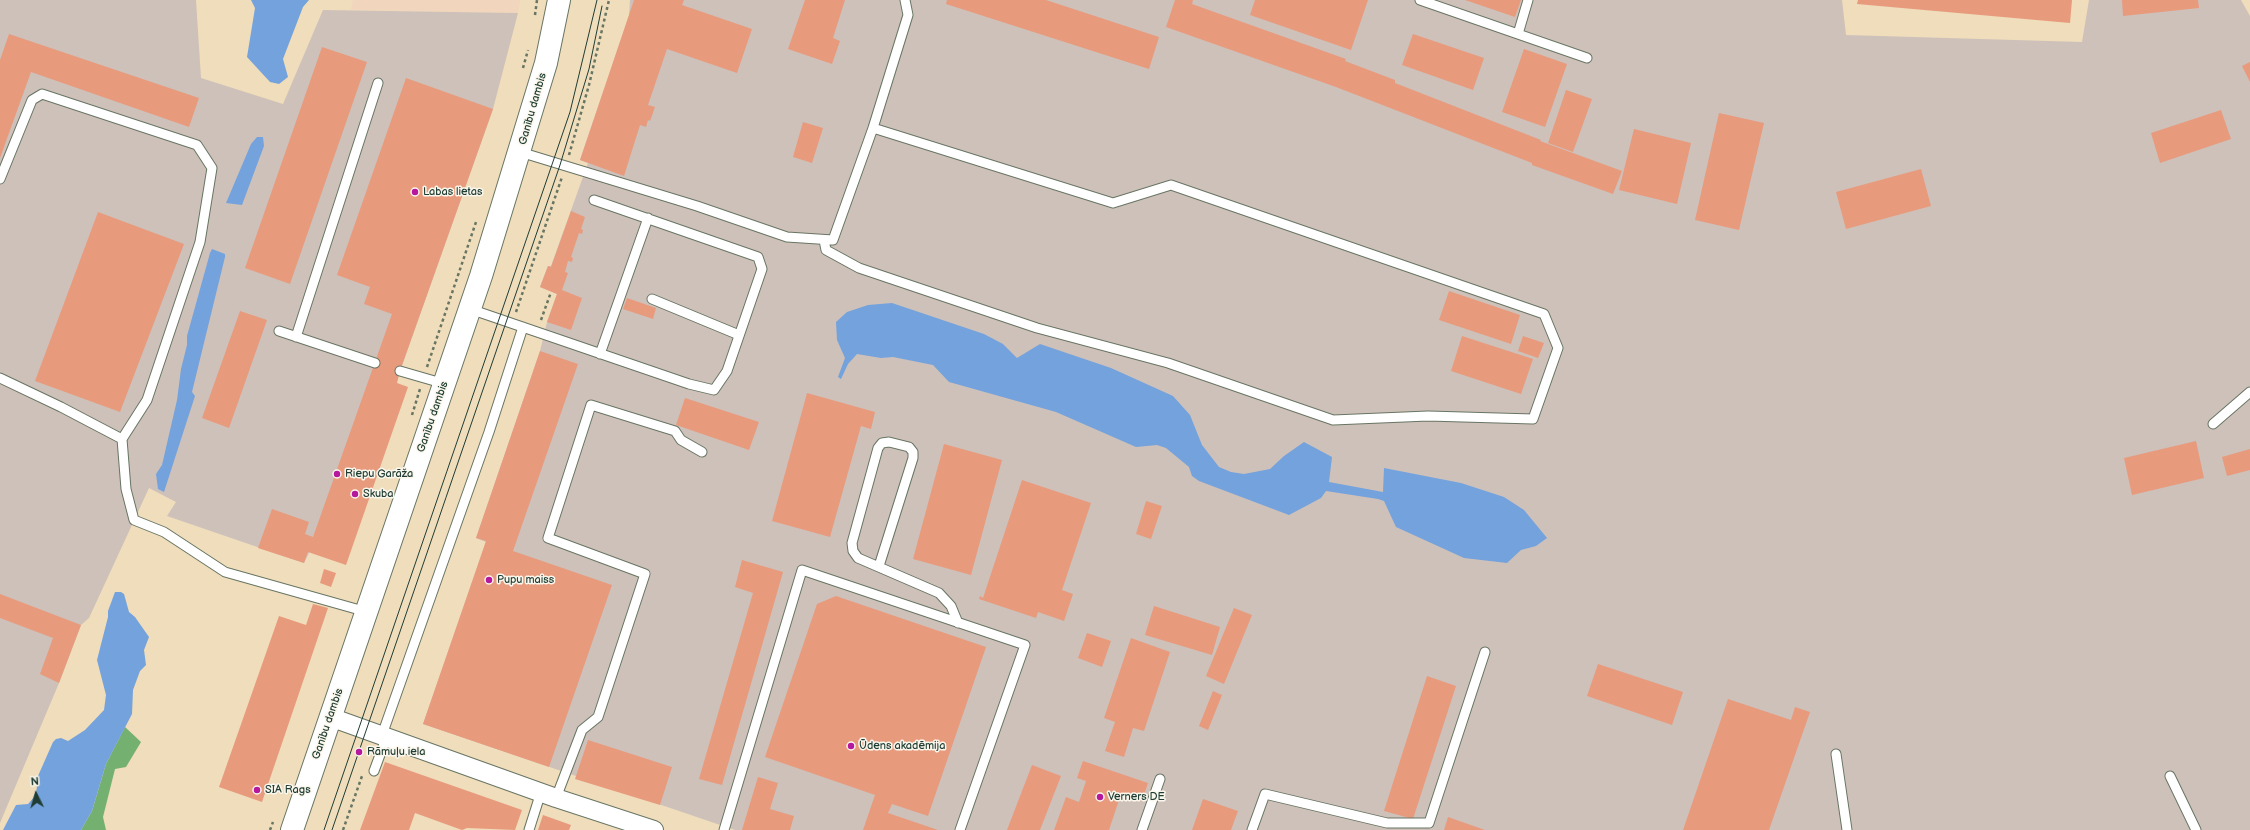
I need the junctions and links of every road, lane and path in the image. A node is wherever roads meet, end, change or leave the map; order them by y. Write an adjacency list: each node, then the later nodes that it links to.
1 (537, 0): 6 (path)
2 (559, 0): 13 (main road, Ganību dambis)
3 (905, 0): 12 (lane)
4 (1420, 0): 7 (lane)
5 (1528, 0): 7 (lane)
6 (534, 20)
7 (1518, 34): 9 (lane)
8 (528, 48): 10 (path)
9 (1587, 58)
10 (522, 70)
11 (378, 83): 26 (lane)
12 (873, 128): 18 (lane); 18 (lane)
13 (520, 152): 18 (lane); 21 (main road, Ganību dambis)
14 (0, 179): 36 (lane)
15 (594, 200): 16 (lane)
16 (648, 218): 25 (lane); 27 (lane)
17 (477, 219): 31 (path)
18 (824, 240)
19 (551, 292): 24 (path)
20 (652, 299): 25 (lane)
21 (470, 308): 22 (lane); 32 (main road, Ganību dambis)
22 (522, 327): 24 (lane); 43 (lane)
23 (279, 331): 26 (lane)
24 (536, 332): 27 (lane)
25 (739, 335): 27 (lane)
26 (296, 337): 28 (lane)
27 (600, 354)
28 (375, 363)
29 (400, 371): 31 (lane)
30 (0, 378): 36 (lane)
31 (423, 379): 32 (lane); 34 (path)
32 (444, 384): 39 (main road, Ganību dambis)
33 (2250, 392): 35 (lane)
34 (411, 416)
35 (2213, 424)
36 (122, 439): 39 (lane)
37 (702, 452): 48 (lane)
38 (879, 566): 38 (lane); 40 (lane)
39 (367, 612): 42 (main road, Ganību dambis)
40 (958, 623): 55 (lane); 56 (lane)
41 (1486, 652): 58 (lane)
42 (330, 717): 43 (street); 51 (main road, Ganību dambis)
43 (384, 736): 45 (lane); 48 (street)
44 (1836, 754): 59 (lane)
45 (370, 772): 52 (path)
46 (2170, 776): 60 (lane)
47 (1160, 779): 57 (lane)
48 (548, 795): 53 (lane); 54 (street)
49 (275, 815): 50 (path)
50 (270, 830)
51 (292, 830)
52 (343, 830)
53 (529, 830)
54 (654, 830)
55 (724, 830)
56 (960, 830)
57 (1142, 830)
58 (1252, 830)
59 (1847, 830)
60 (2196, 830)

